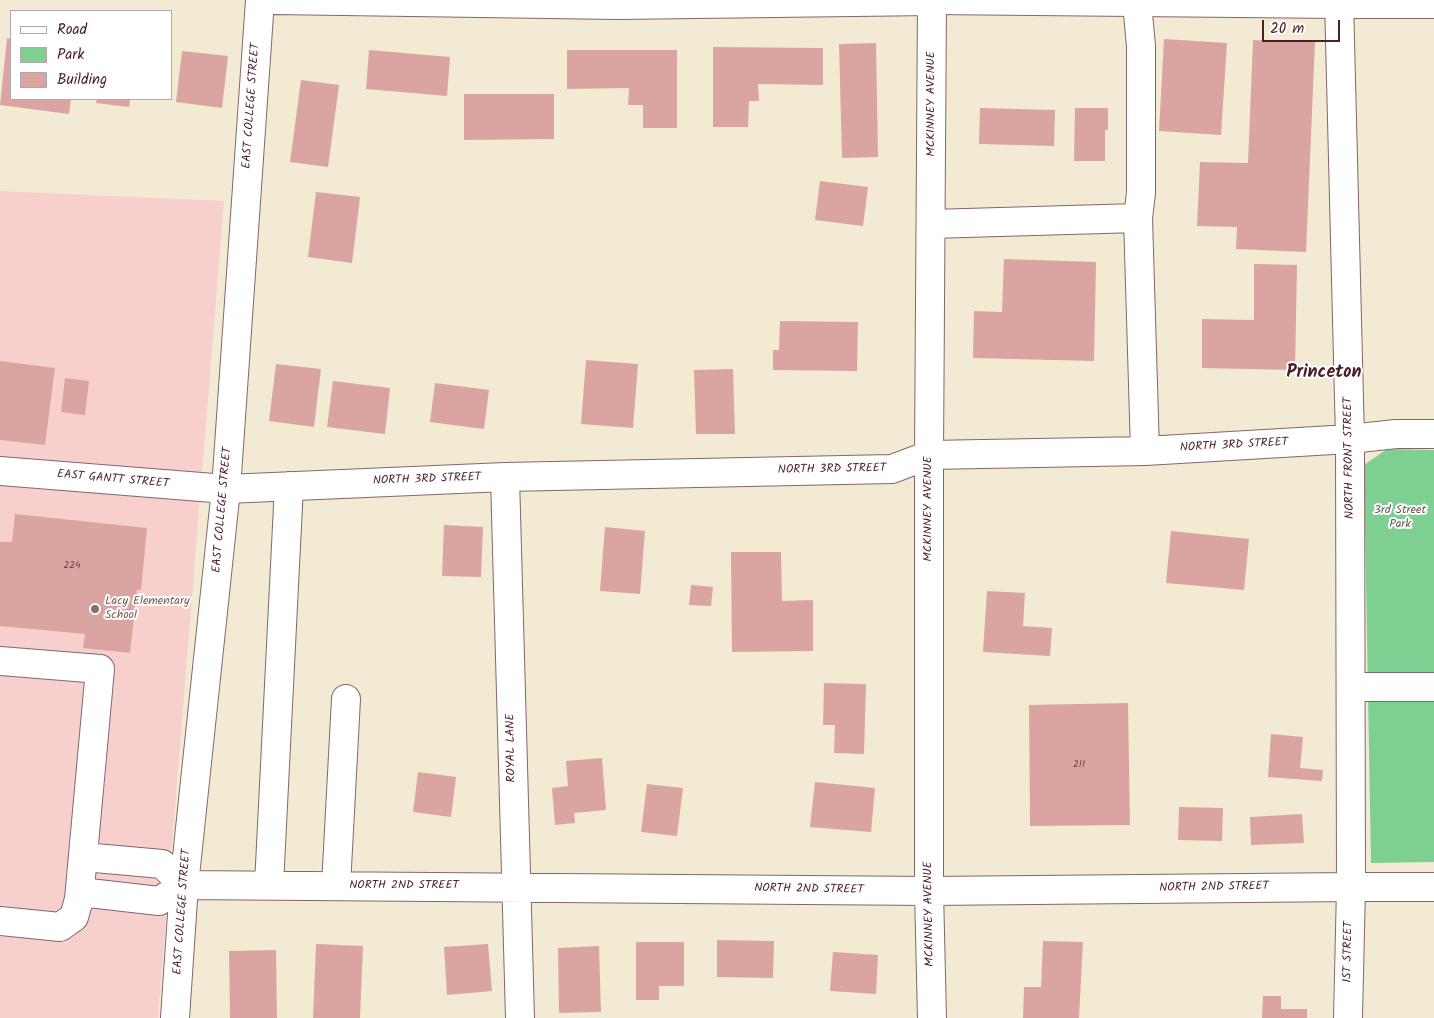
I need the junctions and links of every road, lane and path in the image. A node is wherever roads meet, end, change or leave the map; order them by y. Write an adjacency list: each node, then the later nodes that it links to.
1 (260, 0): 17 (street, EAST COLLEGE STREET)
2 (274, 0): 4 (street)
3 (932, 0): 4 (street); 6 (street); 9 (street, MCKINNEY AVENUE)
4 (617, 2)
5 (1339, 2): 6 (street); 7 (street); 11 (street, NORTH FRONT STREET)
6 (1137, 3): 8 (street)
7 (1434, 4)
8 (1138, 218): 9 (street); 12 (street)
9 (931, 224): 13 (street, MCKINNEY AVENUE)
10 (1434, 434): 11 (street, NORTH 3RD STREET)
11 (1350, 439): 12 (street, NORTH 3RD STREET); 19 (street, NORTH FRONT STREET)
12 (1145, 451): 13 (street, NORTH 3RD STREET)
13 (929, 455): 15 (street, NORTH 3RD STREET); 29 (street, MCKINNEY AVENUE)
14 (0, 472): 17 (street, EAST GANTT STREET)
15 (505, 477): 16 (street, NORTH 3RD STREET); 27 (street, ROYAL LANE)
16 (289, 486): 17 (street, NORTH 3RD STREET); 24 (street)
17 (226, 488): 23 (street, EAST COLLEGE STREET)
18 (0, 661): 22 (street)
19 (1350, 687): 20 (street); 26 (street, NORTH FRONT STREET)
20 (1434, 687)
21 (346, 699): 25 (street)
22 (84, 848): 23 (street); 30 (street)
23 (184, 884): 24 (street, NORTH 2ND STREET); 30 (street); 32 (street, EAST COLLEGE STREET)
24 (269, 885): 25 (street, NORTH 2ND STREET)
25 (336, 886): 27 (street, NORTH 2ND STREET)
26 (1351, 886): 28 (street, NORTH 2ND STREET); 29 (street, NORTH 2ND STREET); 35 (street, 1ST STREET)
27 (515, 887): 29 (street, NORTH 2ND STREET); 33 (street, ROYAL LANE)
28 (1434, 887)
29 (929, 891): 34 (street, MCKINNEY AVENUE)
30 (79, 899): 31 (street)
31 (0, 921)
32 (175, 1018)
33 (520, 1018)
34 (932, 1018)
35 (1348, 1018)

